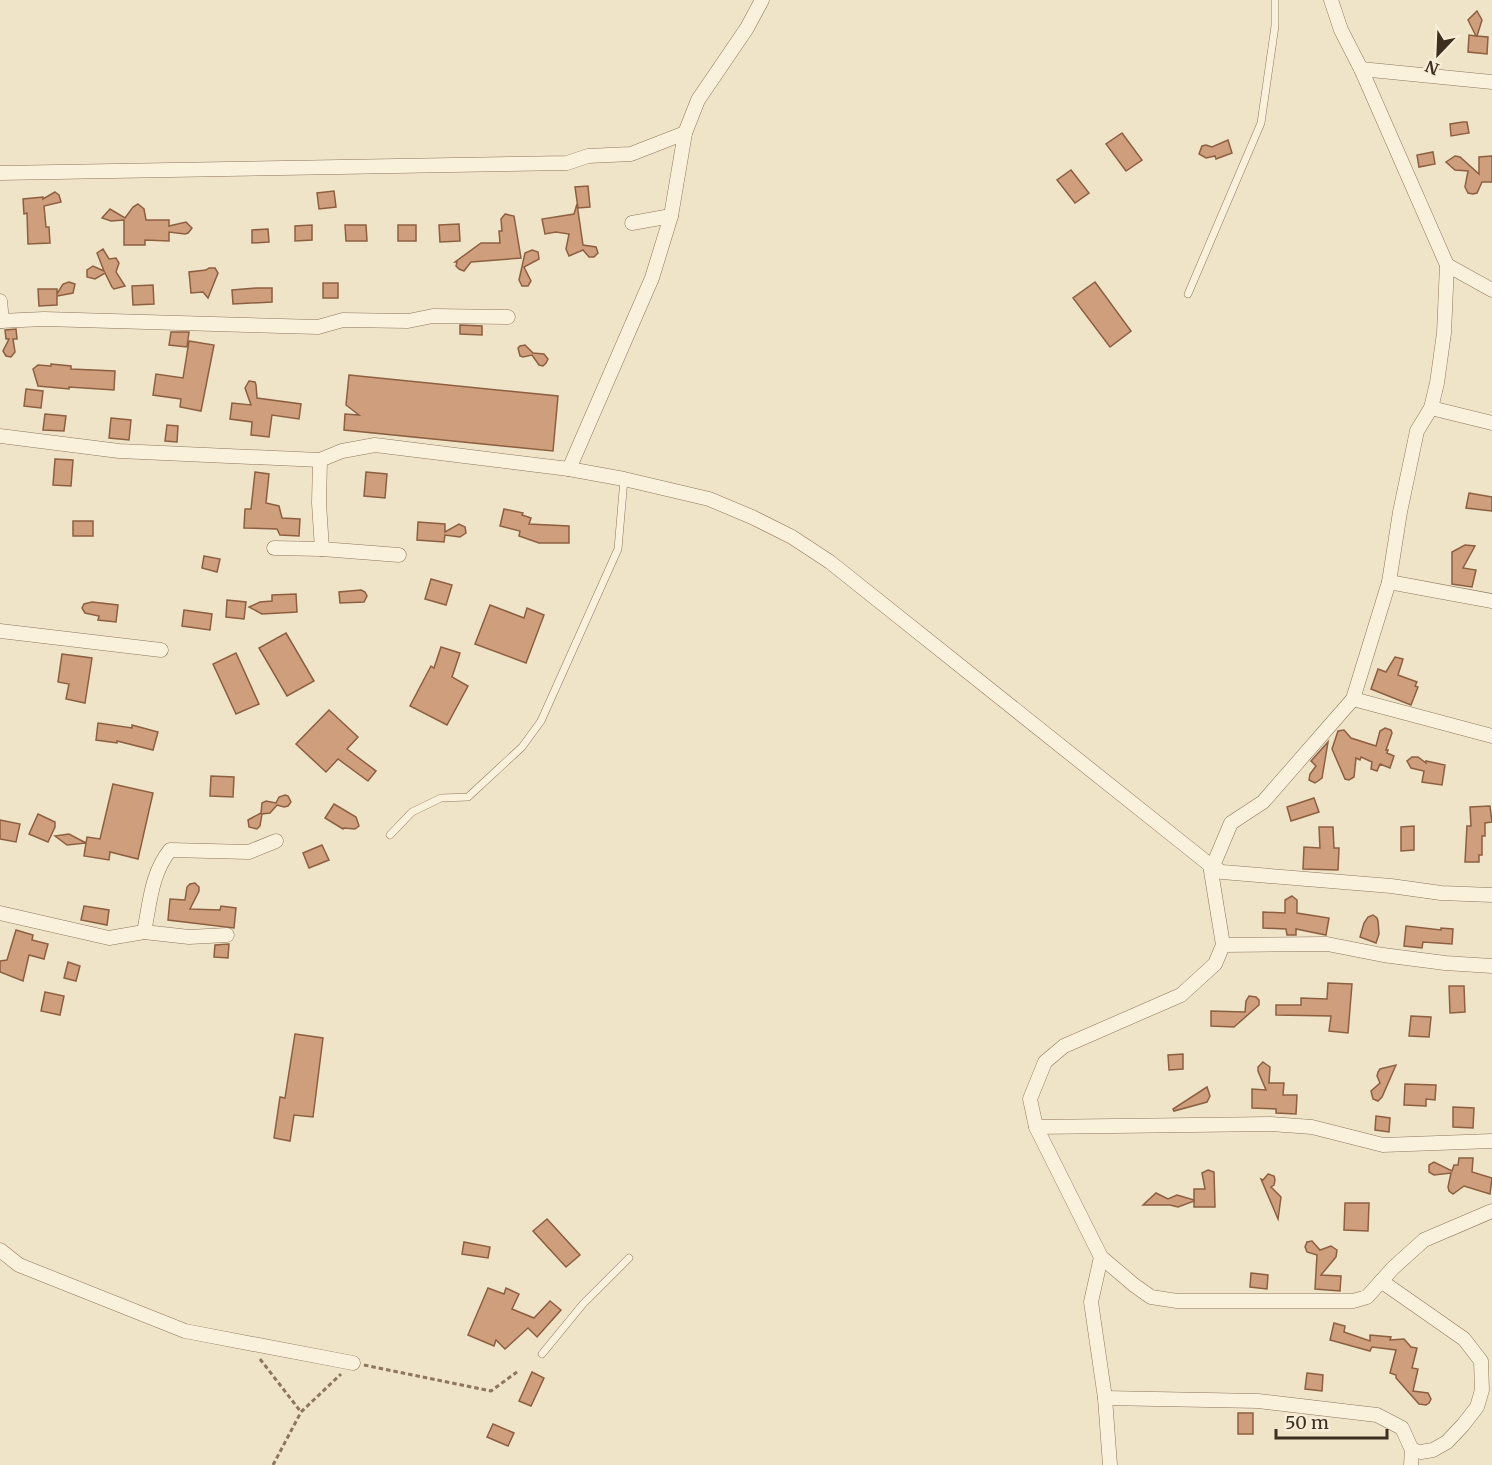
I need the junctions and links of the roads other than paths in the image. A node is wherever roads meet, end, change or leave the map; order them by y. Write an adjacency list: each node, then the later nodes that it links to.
1 (762, 0): 6 (street)
2 (1275, 0): 12 (lane)
3 (1331, 0): 4 (street)
4 (1361, 69): 5 (street); 10 (street)
5 (1492, 82)
6 (685, 133): 7 (street); 8 (street)
7 (0, 173)
8 (670, 216): 9 (street); 20 (street)
9 (632, 224)
10 (1447, 265): 11 (street); 16 (street)
11 (1492, 290)
12 (1188, 294)
13 (0, 301): 15 (street)
14 (507, 317): 15 (street)
15 (1, 321)
16 (1431, 408): 17 (street); 25 (street)
17 (1492, 423)
18 (0, 436): 19 (street)
19 (320, 460): 20 (street); 23 (street)
20 (568, 469): 21 (street)
21 (624, 479): 31 (lane); 33 (street)
22 (274, 548): 23 (street)
23 (322, 549): 24 (street)
24 (399, 555)
25 (1389, 582): 26 (street); 29 (street)
26 (1492, 601)
27 (0, 631): 28 (street)
28 (161, 650)
29 (1353, 699): 30 (street); 33 (street)
30 (1492, 736)
31 (390, 835)
32 (276, 841): 36 (street)
33 (1210, 865): 34 (street); 38 (street)
34 (1492, 895)
35 (0, 913): 36 (street)
36 (144, 932): 37 (street)
37 (227, 935)
38 (1223, 945): 39 (street); 40 (street)
39 (1492, 966)
40 (1036, 1127): 41 (street); 44 (street)
41 (1492, 1141)
42 (1492, 1211): 46 (street)
43 (0, 1250): 48 (street)
44 (1101, 1257): 46 (street); 49 (street)
45 (629, 1258): 47 (lane)
46 (1381, 1281): 50 (street)
47 (542, 1353)
48 (353, 1363)
49 (1106, 1398): 50 (street); 51 (street)
50 (1412, 1450): 52 (street)
51 (1110, 1465)
52 (1411, 1465)

